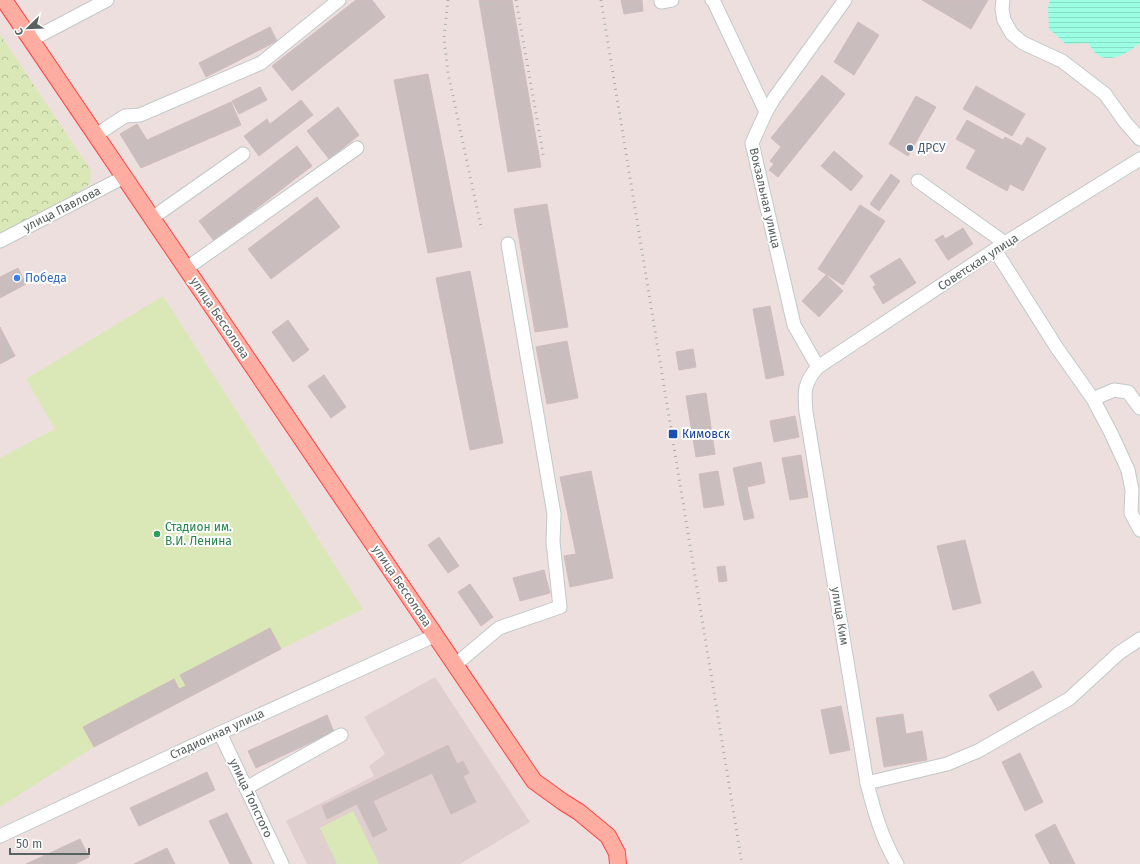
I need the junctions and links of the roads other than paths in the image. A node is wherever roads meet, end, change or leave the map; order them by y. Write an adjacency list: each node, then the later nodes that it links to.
1 (4, 0): 9 (main road, улица Бессолова)
2 (107, 0): 9 (street)
3 (339, 0): 11 (street)
4 (661, 0): 5 (street)
5 (672, 0)
6 (712, 0): 10 (street)
7 (845, 0): 10 (street, Вокзальная улица)
8 (1004, 0): 12 (street)
9 (31, 40): 11 (main road, улица Бессолова)
10 (766, 112): 23 (street, Вокзальная улица)
11 (96, 135): 16 (main road, улица Бессолова)
12 (1140, 139)
13 (358, 148): 22 (street)
14 (243, 154): 18 (street)
15 (1140, 160): 21 (street, Советская улица)
16 (124, 177): 18 (main road, улица Бессолова); 19 (street, улица Павлова)
17 (918, 180): 21 (street)
18 (152, 218): 22 (main road, улица Бессолова)
19 (0, 241)
20 (508, 244): 29 (street)
21 (1000, 247): 23 (street, Советская улица); 24 (street)
22 (187, 268): 27 (main road, улица Бессолова)
23 (818, 367): 32 (street, улица Ким)
24 (1093, 399): 25 (street); 26 (street)
25 (1140, 408)
26 (1140, 530)
27 (436, 635): 29 (main road, улица Бессолова); 30 (street, Стадионная улица)
28 (1140, 639): 32 (street)
29 (456, 664): 36 (main road, улица Бессолова)
30 (220, 732): 33 (street, улица Толстого); 34 (street, Стадионная улица)
31 (342, 735): 33 (street)
32 (867, 782): 37 (street, улица Ким)
33 (246, 788): 35 (street, улица Толстого)
34 (0, 836)
35 (282, 864)
36 (618, 864)
37 (897, 864)

